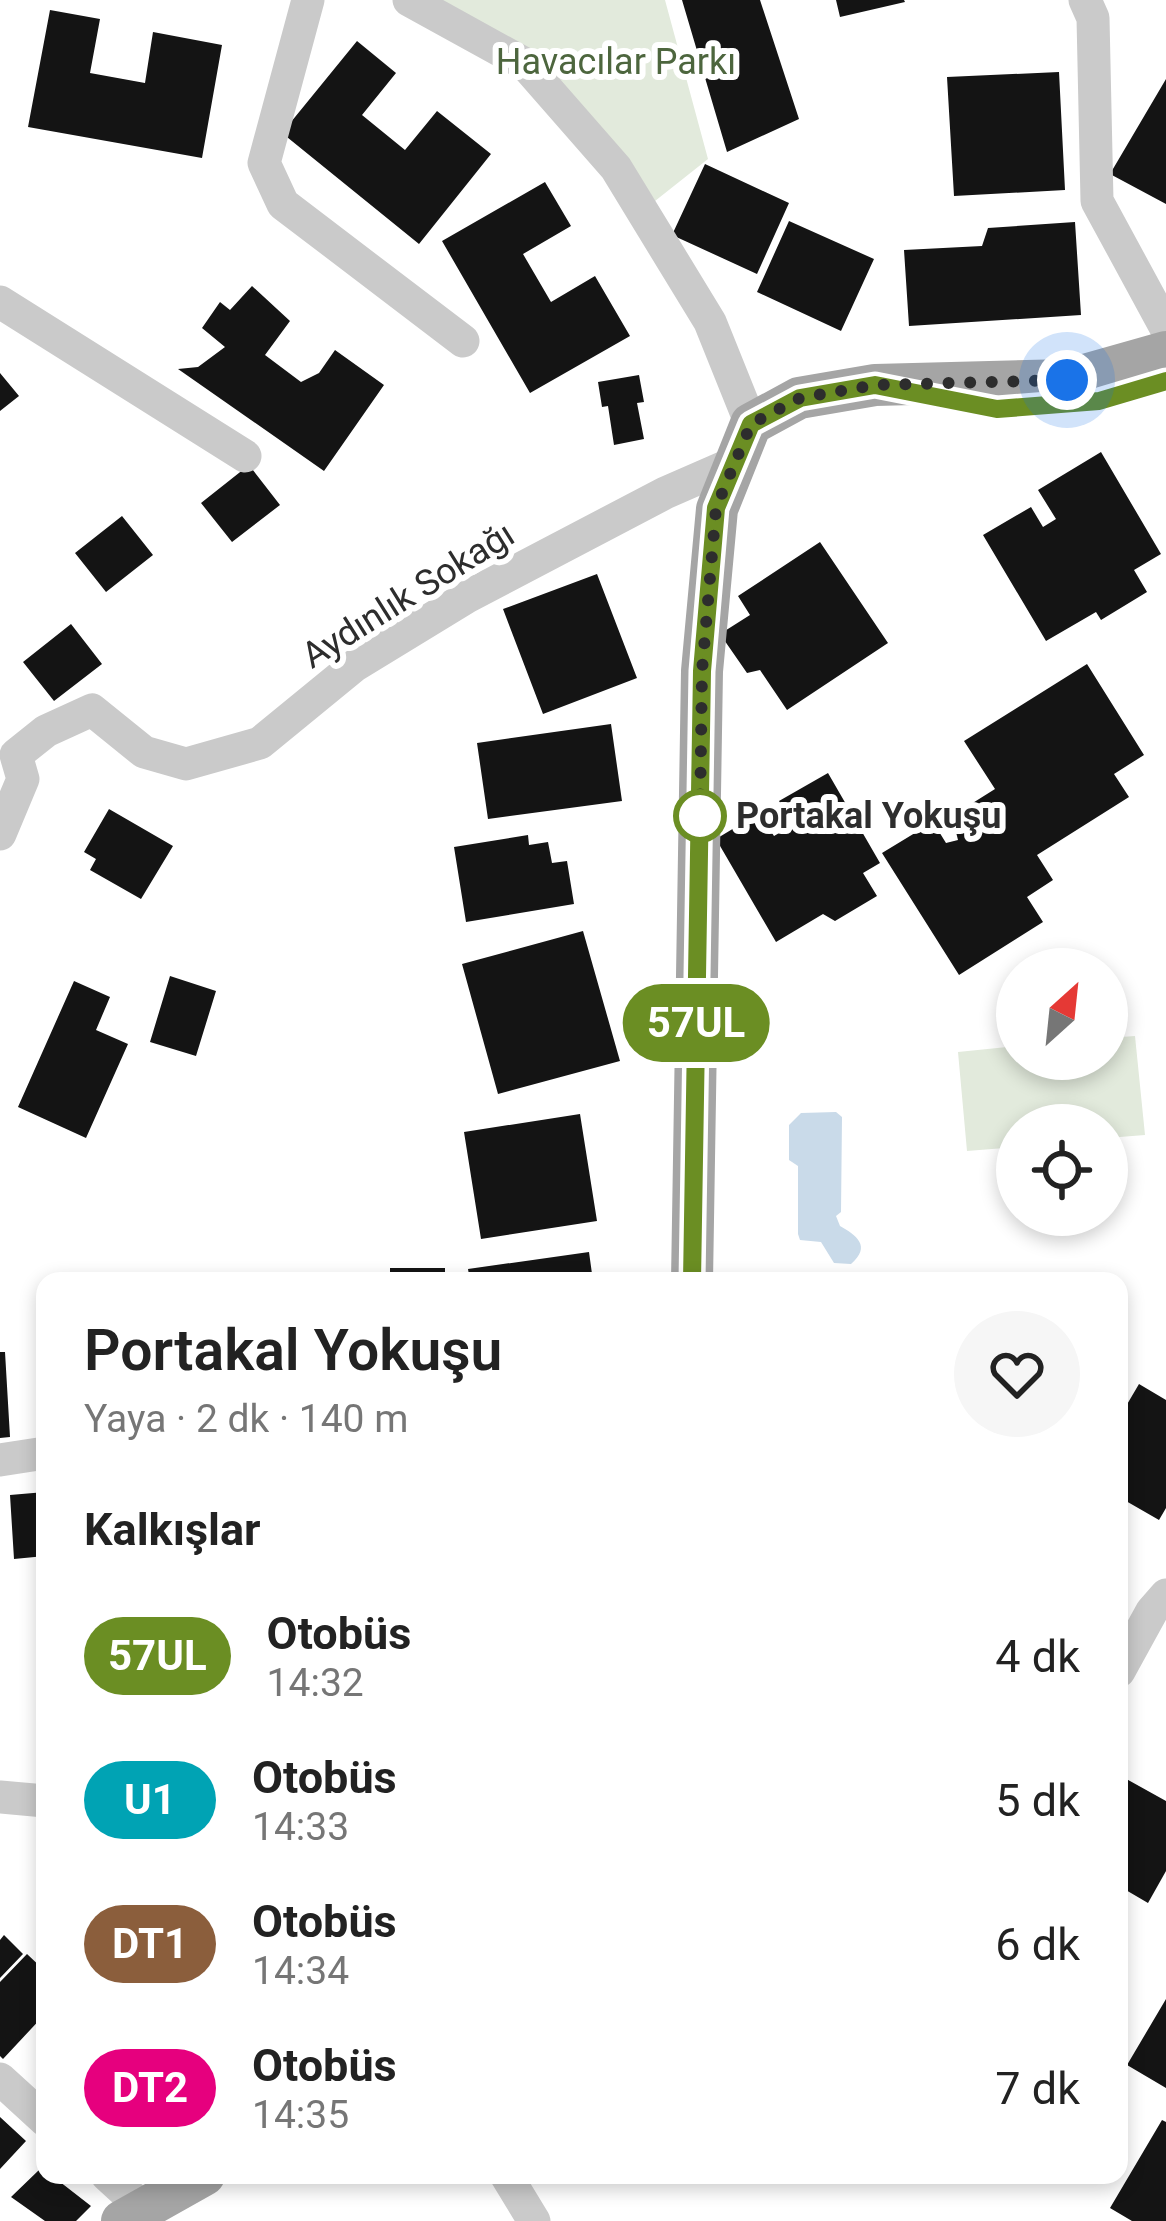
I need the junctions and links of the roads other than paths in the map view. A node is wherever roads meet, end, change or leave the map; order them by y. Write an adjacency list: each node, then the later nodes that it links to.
1 (308, 0): 6 (street)
2 (409, 0): 10 (street)
3 (1085, 0): 5 (street)
4 (0, 302): 11 (street)
5 (1166, 328)
6 (463, 341)
7 (1166, 352): 9 (main road)
8 (1166, 381): 9 (main road)
9 (875, 385): 10 (main road)
10 (743, 443): 12 (street, Aydınlık Sokağı); 14 (main road)
11 (245, 456)
12 (8, 754): 13 (street, Aydınlık Sokağı)
13 (0, 834)
14 (692, 1272)
15 (36, 1454): 16 (street)
16 (0, 1460)
17 (1166, 1595): 18 (street)
18 (1128, 1655)
19 (0, 1797): 20 (street)
20 (36, 1800)
21 (0, 2079): 22 (street)
22 (36, 2112)
23 (112, 2184): 26 (street)
24 (188, 2184): 26 (main road)
25 (511, 2184): 27 (street)
26 (133, 2215)
27 (534, 2221)

